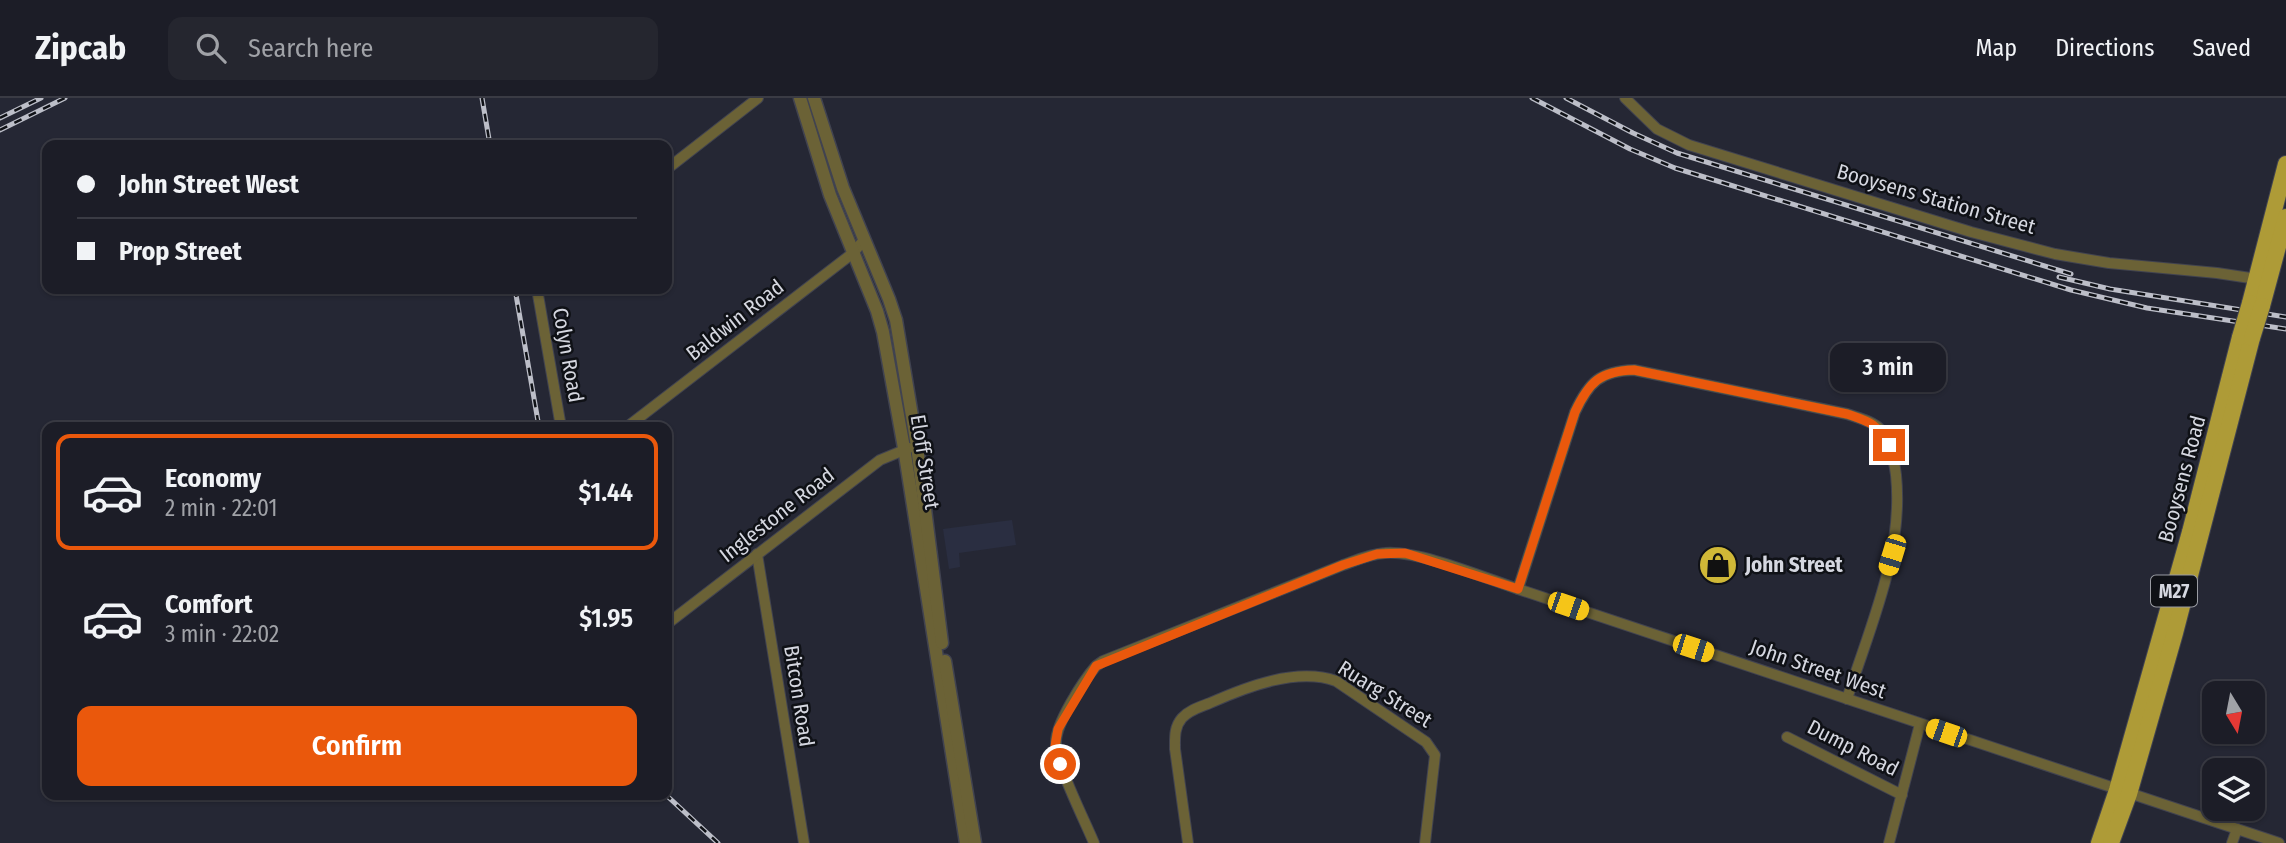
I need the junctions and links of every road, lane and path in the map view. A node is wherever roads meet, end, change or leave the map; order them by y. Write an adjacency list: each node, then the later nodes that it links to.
1 (758, 98): 7 (street)
2 (800, 98): 5 (street, Eloff Street)
3 (814, 98): 5 (street, Eloff Street)
4 (1625, 98): 11 (street, Booysens Station Street)
5 (826, 157): 9 (street, Eloff Street); 10 (street, Eloff Street)
6 (2286, 164): 11 (main road, Booysens Road / M27)
7 (672, 165)
8 (2286, 217): 13 (main road, Booysens Road / M27)
9 (864, 240): 10 (street, Baldwin Road); 16 (street, Eloff Street)
10 (853, 253): 15 (street, Baldwin Road); 16 (street, Eloff Street)
11 (2257, 279): 13 (main road, Booysens Road / M27)
12 (538, 294): 14 (street, Colyn Road)
13 (2256, 304): 24 (main road, Booysens Road / M27, bridge)
14 (560, 422)
15 (633, 422)
16 (911, 447): 17 (street, Inglestone Road); 20 (street, Eloff Street)
17 (757, 554): 19 (street, Inglestone Road); 27 (street, Bitcon Road)
18 (1518, 589): 21 (street, John Street West); 21 (street); 30 (street, John Street West)
19 (672, 620)
20 (944, 681): 28 (street, Eloff Street); 29 (street, Eloff Street)
21 (1847, 699): 22 (street, John Street West)
22 (1920, 724): 24 (street, John Street West); 25 (street)
23 (1787, 737): 25 (street, Dump Road)
24 (2123, 792): 26 (street, John Street West); 34 (main road, Booysens Road / M27); 35 (main road, Booysens Road / M27)
25 (1902, 794): 33 (street)
26 (2237, 829): 36 (street); 37 (street, John Street West)
27 (804, 843)
28 (966, 843)
29 (975, 843)
30 (1094, 843)
31 (1188, 843): 32 (street, Ruarg Street)
32 (1425, 843)
33 (1889, 843)
34 (2099, 843)
35 (2111, 843)
36 (2232, 843)
37 (2279, 843)

